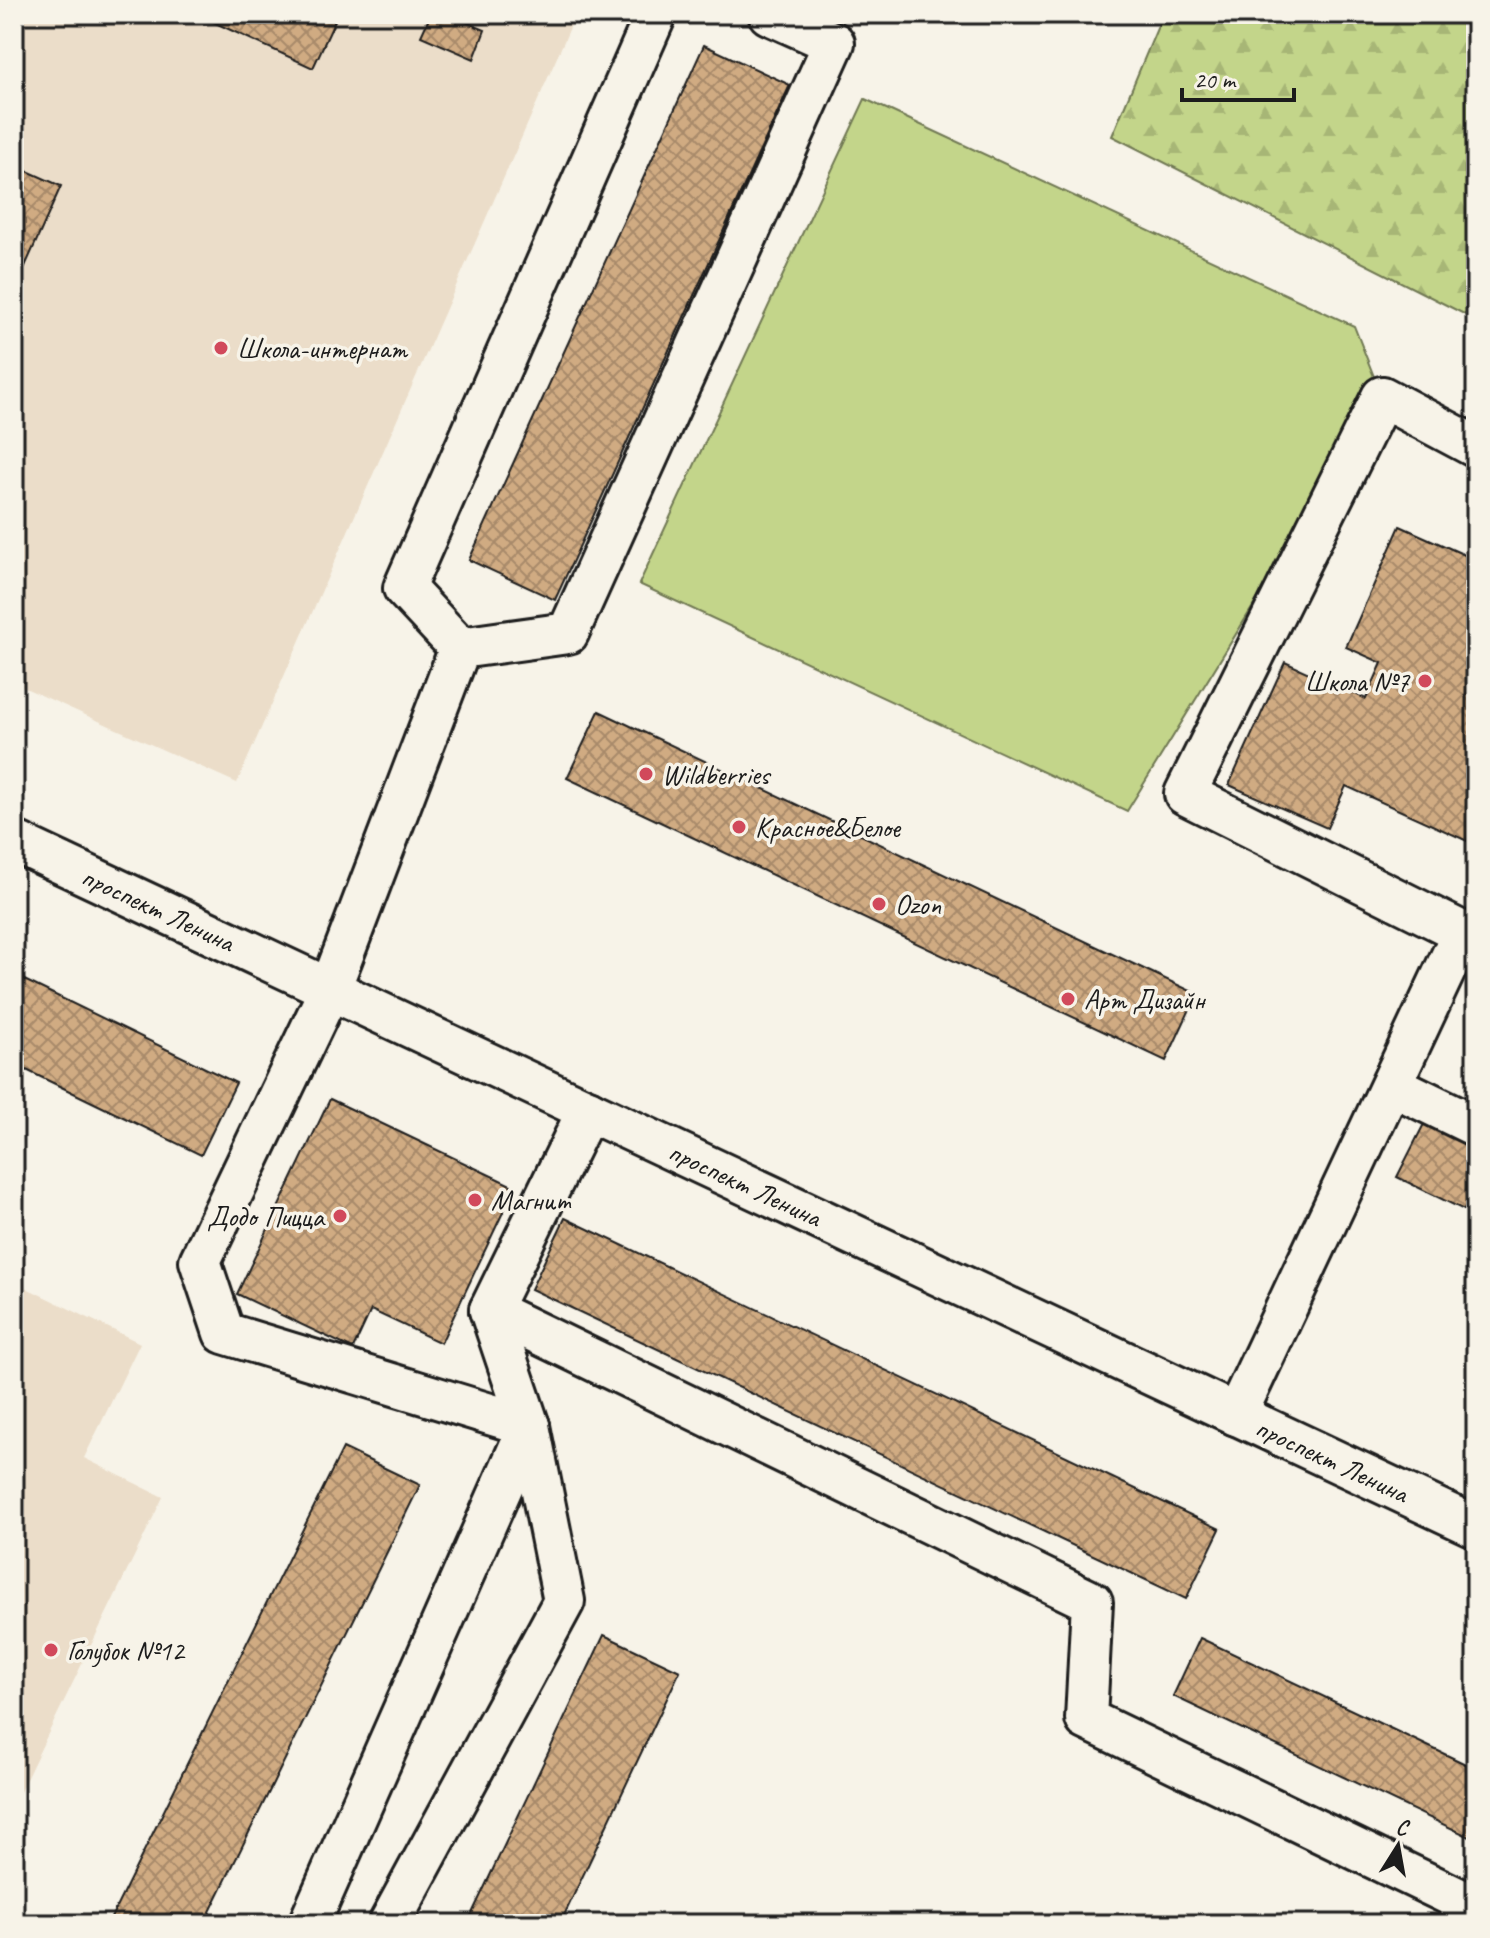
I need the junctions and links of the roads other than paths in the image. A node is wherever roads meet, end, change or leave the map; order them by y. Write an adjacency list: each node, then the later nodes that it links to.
1 (656, 14): 4 (street)
2 (769, 14): 4 (street)
3 (1476, 447): 6 (street)
4 (460, 648): 7 (street)
5 (14, 841): 7 (street, проспект Ленина)
6 (1469, 936): 8 (street)
7 (330, 989): 9 (street, проспект Ленина); 13 (street)
8 (1392, 1085): 10 (street); 12 (street)
9 (588, 1110): 11 (street); 12 (street, проспект Ленина)
10 (1476, 1126)
11 (490, 1310): 13 (street); 15 (street)
12 (1236, 1415): 14 (street, проспект Ленина)
13 (529, 1426): 16 (street); 17 (street)
14 (1476, 1527)
15 (1476, 1907)
16 (309, 1924)
17 (389, 1924)

